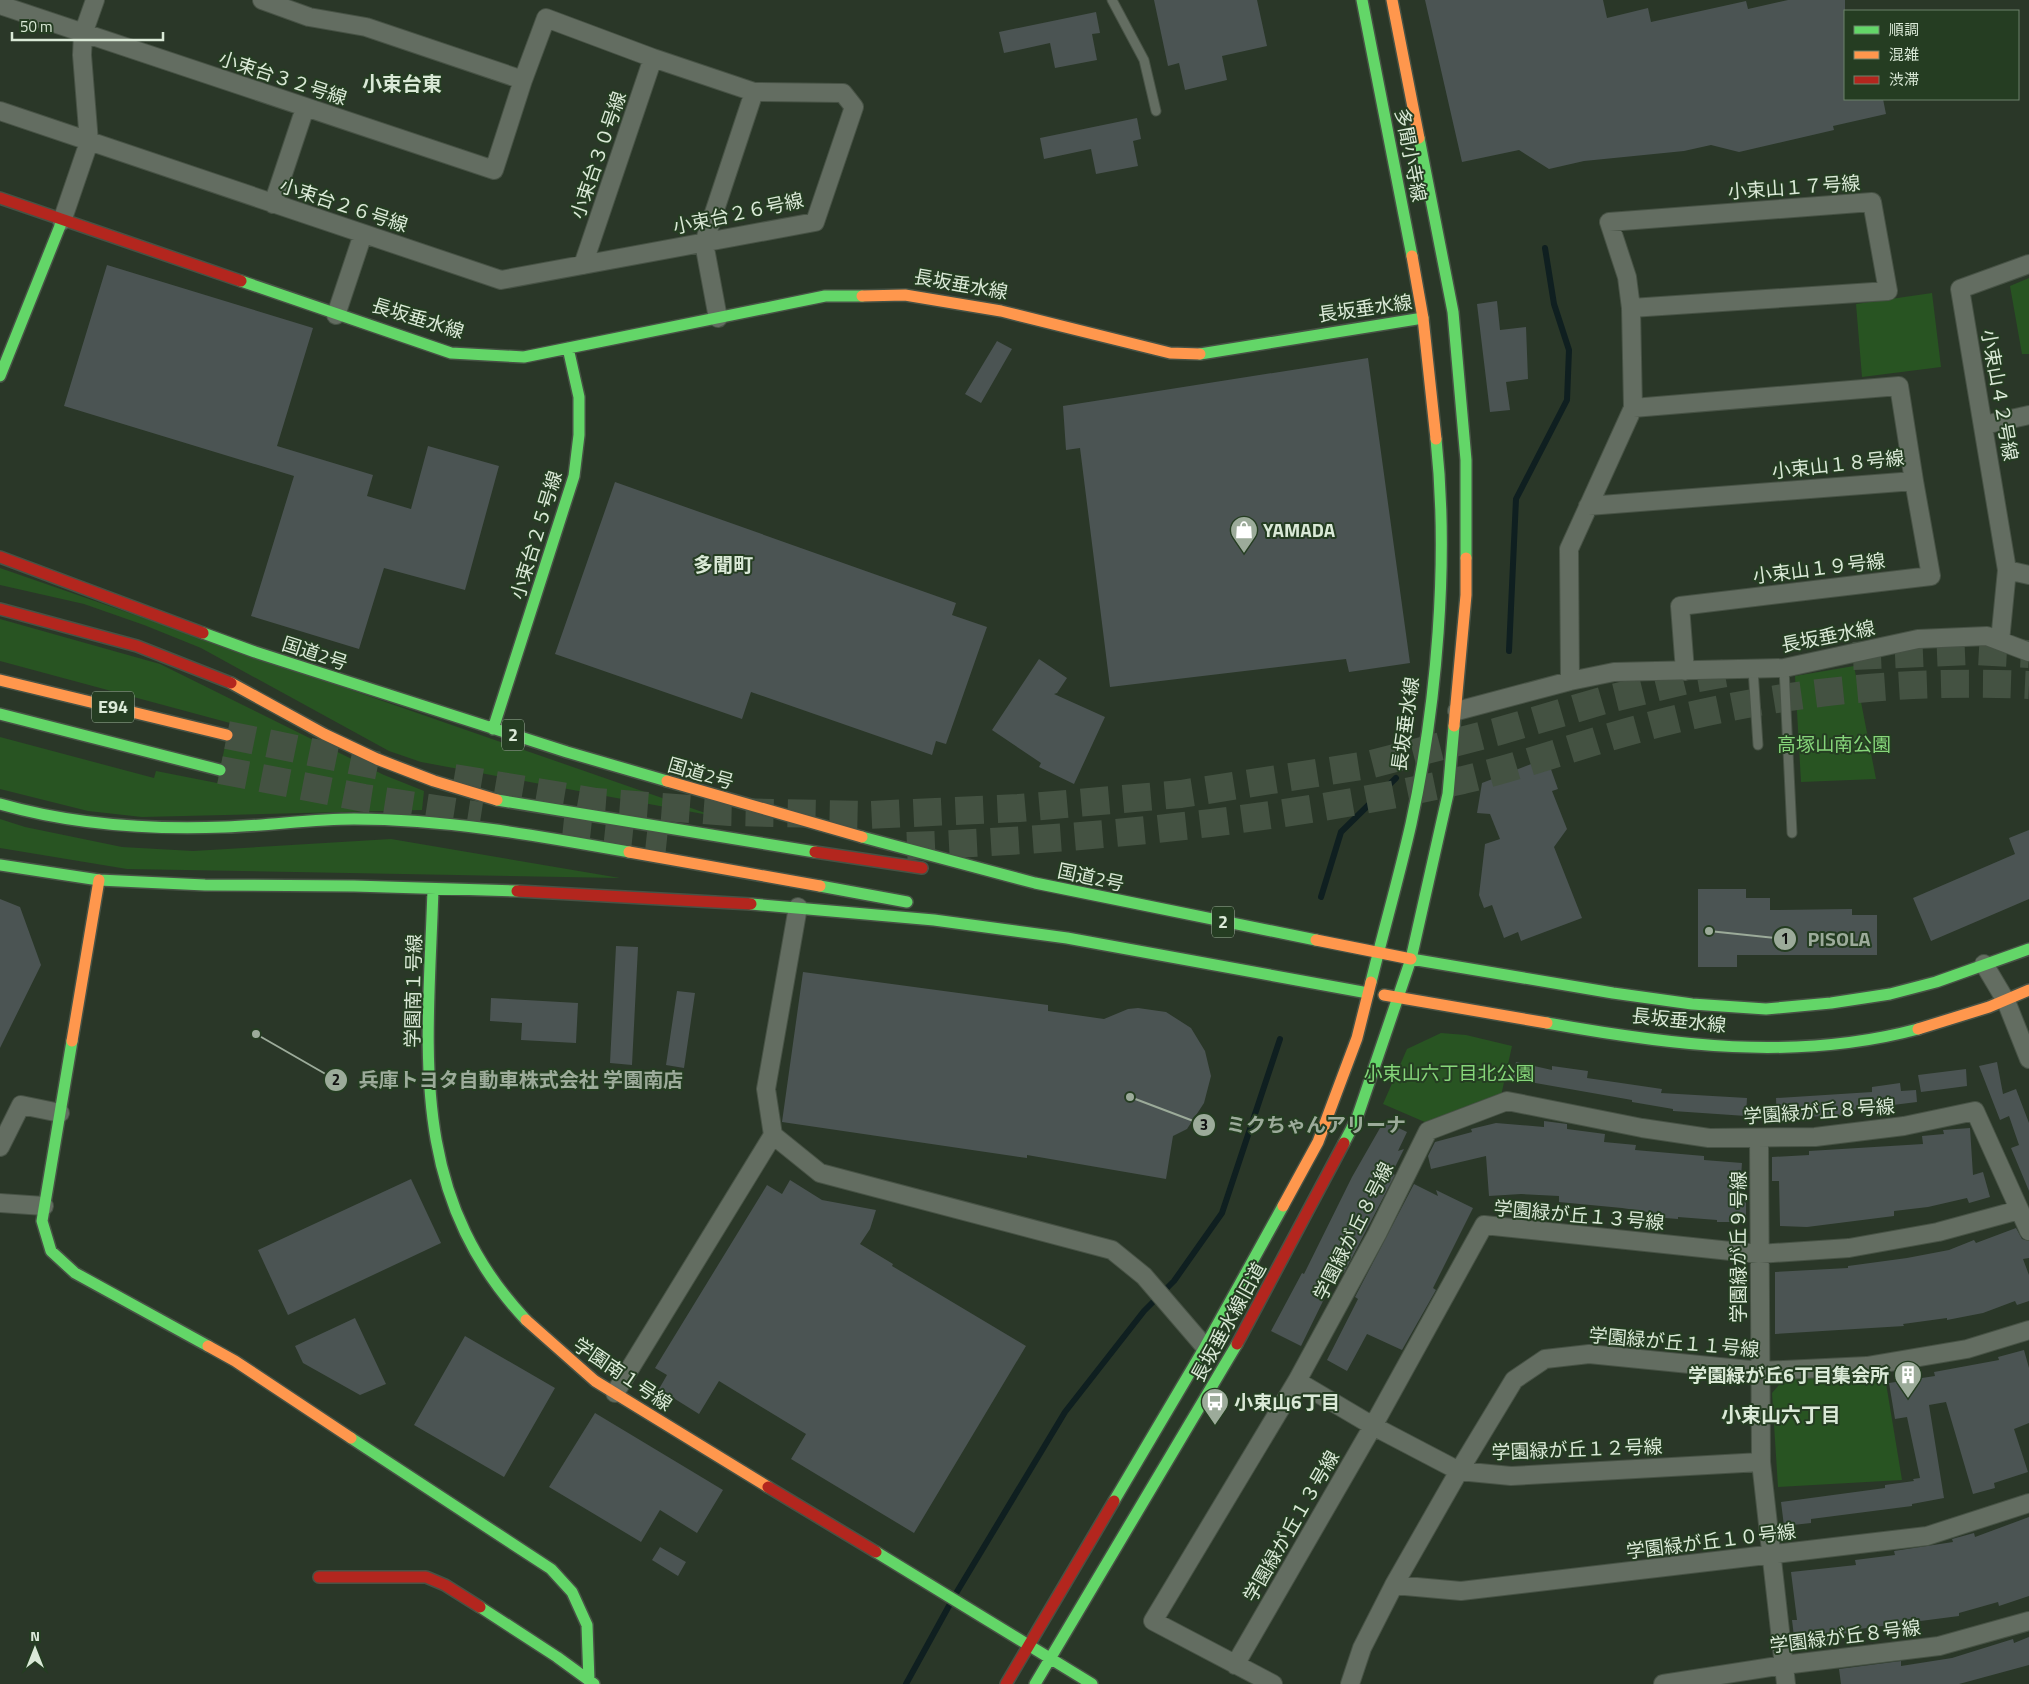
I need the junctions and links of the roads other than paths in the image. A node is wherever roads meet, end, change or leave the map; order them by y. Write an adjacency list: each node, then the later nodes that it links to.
1 (95, 0): 7 (street)
2 (262, 0): 9 (street)
3 (1112, 0): 13 (lane)
4 (1362, 0): 25 (main road, 多聞小寺線)
5 (1392, 0): 44 (main road, 多聞小寺線)
6 (0, 5): 7 (street, 小束台３２号線)
7 (83, 34): 11 (street, 小束台３２号線); 14 (street)
8 (653, 58): 9 (street, 小束台２６号線); 10 (street, 小束台２６号線); 21 (street, 小束台３０号線)
9 (523, 80): 11 (street, 小束台３２号線)
10 (754, 92): 19 (street); 19 (street, 小束台２６号線)
11 (305, 108): 16 (street)
12 (0, 111): 14 (street, 小束台２６号線)
13 (1156, 111)
14 (89, 142): 16 (street, 小束台２６号線); 17 (street)
15 (0, 198): 17 (main road, 長坂垂水線)
16 (273, 204): 18 (street, 小束台２６号線)
17 (62, 221): 23 (main road, 長坂垂水線); 27 (main road)
18 (363, 234): 21 (street, 小束台２６号線); 23 (street)
19 (704, 243): 21 (street, 小束台２６号線); 24 (street)
20 (2029, 264): 30 (street, 小束山４２号線)
21 (583, 265)
22 (1631, 308): 22 (street, 小束山１７号線); 28 (street, 小束山１７号線)
23 (336, 314): 26 (main road, 長坂垂水線)
24 (718, 318): 25 (main road, 長坂垂水線); 26 (main road, 長坂垂水線)
25 (1423, 318): 61 (main road, 長坂垂水線)
26 (568, 348): 46 (main road, 小束台２５号線)
27 (0, 376)
28 (1633, 408): 31 (street, 小束山１８号線); 32 (street, 小束山１７号線)
29 (2029, 414): 30 (street)
30 (1984, 425): 34 (street, 小束山４２号線)
31 (1914, 481): 32 (street, 小束山１８号線); 41 (street, 小束山１９号線)
32 (1588, 506): 43 (street, 小束山１７号線)
33 (0, 558): 46 (main road, 国道2号 / 2)
34 (2007, 570): 35 (street); 37 (street, 小束山４２号線)
35 (2029, 575)
36 (0, 609): 54 (main road)
37 (2000, 641): 38 (street, 長坂垂水線); 39 (street, 長坂垂水線)
38 (2029, 652)
39 (1784, 668): 40 (street, 長坂垂水線); 51 (lane)
40 (1753, 669): 41 (street, 長坂垂水線); 48 (lane)
41 (1685, 671): 43 (street, 長坂垂水線)
42 (0, 680): 47 (main road, E94)
43 (1570, 681): 44 (street, 長坂垂水線)
44 (1457, 711): 62 (main road)
45 (0, 714): 49 (main road, E94)
46 (493, 728): 54 (main road, 国道2号 / 2)
47 (227, 735)
48 (1758, 745)
49 (220, 770)
50 (0, 804): 56 (main road)
51 (1792, 833)
52 (0, 865): 53 (main road, 2)
53 (99, 880): 55 (main road, 2); 69 (main road)
54 (1035, 883): 61 (main road, 国道2号 / 2)
55 (433, 888): 57 (main road, 2); 82 (main road, 学園南１号線)
56 (918, 904)
57 (798, 907): 59 (main road, 2); 70 (street)
58 (937, 909): 59 (main road)
59 (1067, 938): 65 (main road, 2)
60 (2029, 949): 63 (main road, 長坂垂水線)
61 (1380, 954): 62 (main road, 国道2号 / 2); 65 (main road, 長坂垂水線)
62 (1411, 959): 63 (main road, 長坂垂水線); 66 (main road, 長坂垂水線旧道)
63 (1984, 964): 67 (street)
64 (2029, 990): 67 (main road, 長坂垂水線)
65 (1368, 992): 66 (main road, 長坂垂水線); 79 (main road, 長坂垂水線旧道)
66 (1400, 997): 67 (main road, 長坂垂水線); 92 (main road, 長坂垂水線旧道)
67 (2006, 1001): 68 (street)
68 (2029, 1059)
69 (60, 1113): 72 (street); 74 (main road)
70 (773, 1135): 79 (street); 82 (street)
71 (1759, 1139): 75 (street, 学園緑が丘８号線); 77 (street, 学園緑が丘９号線); 81 (street, 学園緑が丘８号線)
72 (0, 1148)
73 (0, 1203): 74 (street)
74 (44, 1206): 95 (main road)
75 (2019, 1210): 76 (street, 学園緑が丘８号線); 77 (street, 学園緑が丘１３号線)
76 (2029, 1231)
77 (1759, 1254): 80 (street, 学園緑が丘９号線); 83 (street, 学園緑が丘１３号線)
78 (2029, 1330): 80 (street, 学園緑が丘１１号線)
79 (1206, 1347): 91 (main road, 長坂垂水線旧道)
80 (1760, 1371): 84 (street, 学園緑が丘９号線); 85 (street, 学園緑が丘１１号線)
81 (1297, 1381): 83 (street, 学園緑が丘１２号線); 93 (street, 学園緑が丘８号線)
82 (615, 1393): 91 (main road, 学園南１号線)
83 (1373, 1426): 85 (street, 学園緑が丘１２号線); 93 (street, 学園緑が丘１３号線)
84 (1761, 1462): 85 (street, 学園緑が丘１２号線); 87 (street, 学園緑が丘９号線)
85 (1459, 1471): 89 (street, 学園緑が丘１１号線)
86 (2029, 1503): 87 (street, 学園緑が丘１０号線)
87 (1770, 1555): 89 (street, 学園緑が丘１０号線); 94 (street, 学園緑が丘９号線)
88 (319, 1577): 95 (main road)
89 (1394, 1585): 100 (street, 学園緑が丘１１号線)
90 (2029, 1621): 94 (street, 学園緑が丘８号線)
91 (1029, 1645): 92 (main road, 学園南１号線); 96 (main road, 長坂垂水線旧道)
92 (1051, 1658): 97 (main road, 長坂垂水線旧道); 98 (main road, 学園南１号線)
93 (1235, 1665): 99 (street, 学園緑が丘８号線)
94 (1784, 1665): 101 (street, 学園緑が丘８号線); 102 (street, 学園緑が丘９号線)
95 (592, 1682)
96 (1006, 1684)
97 (1035, 1684)
98 (1092, 1684)
99 (1273, 1684)
100 (1350, 1684)
101 (1663, 1684)
102 (1786, 1684)

